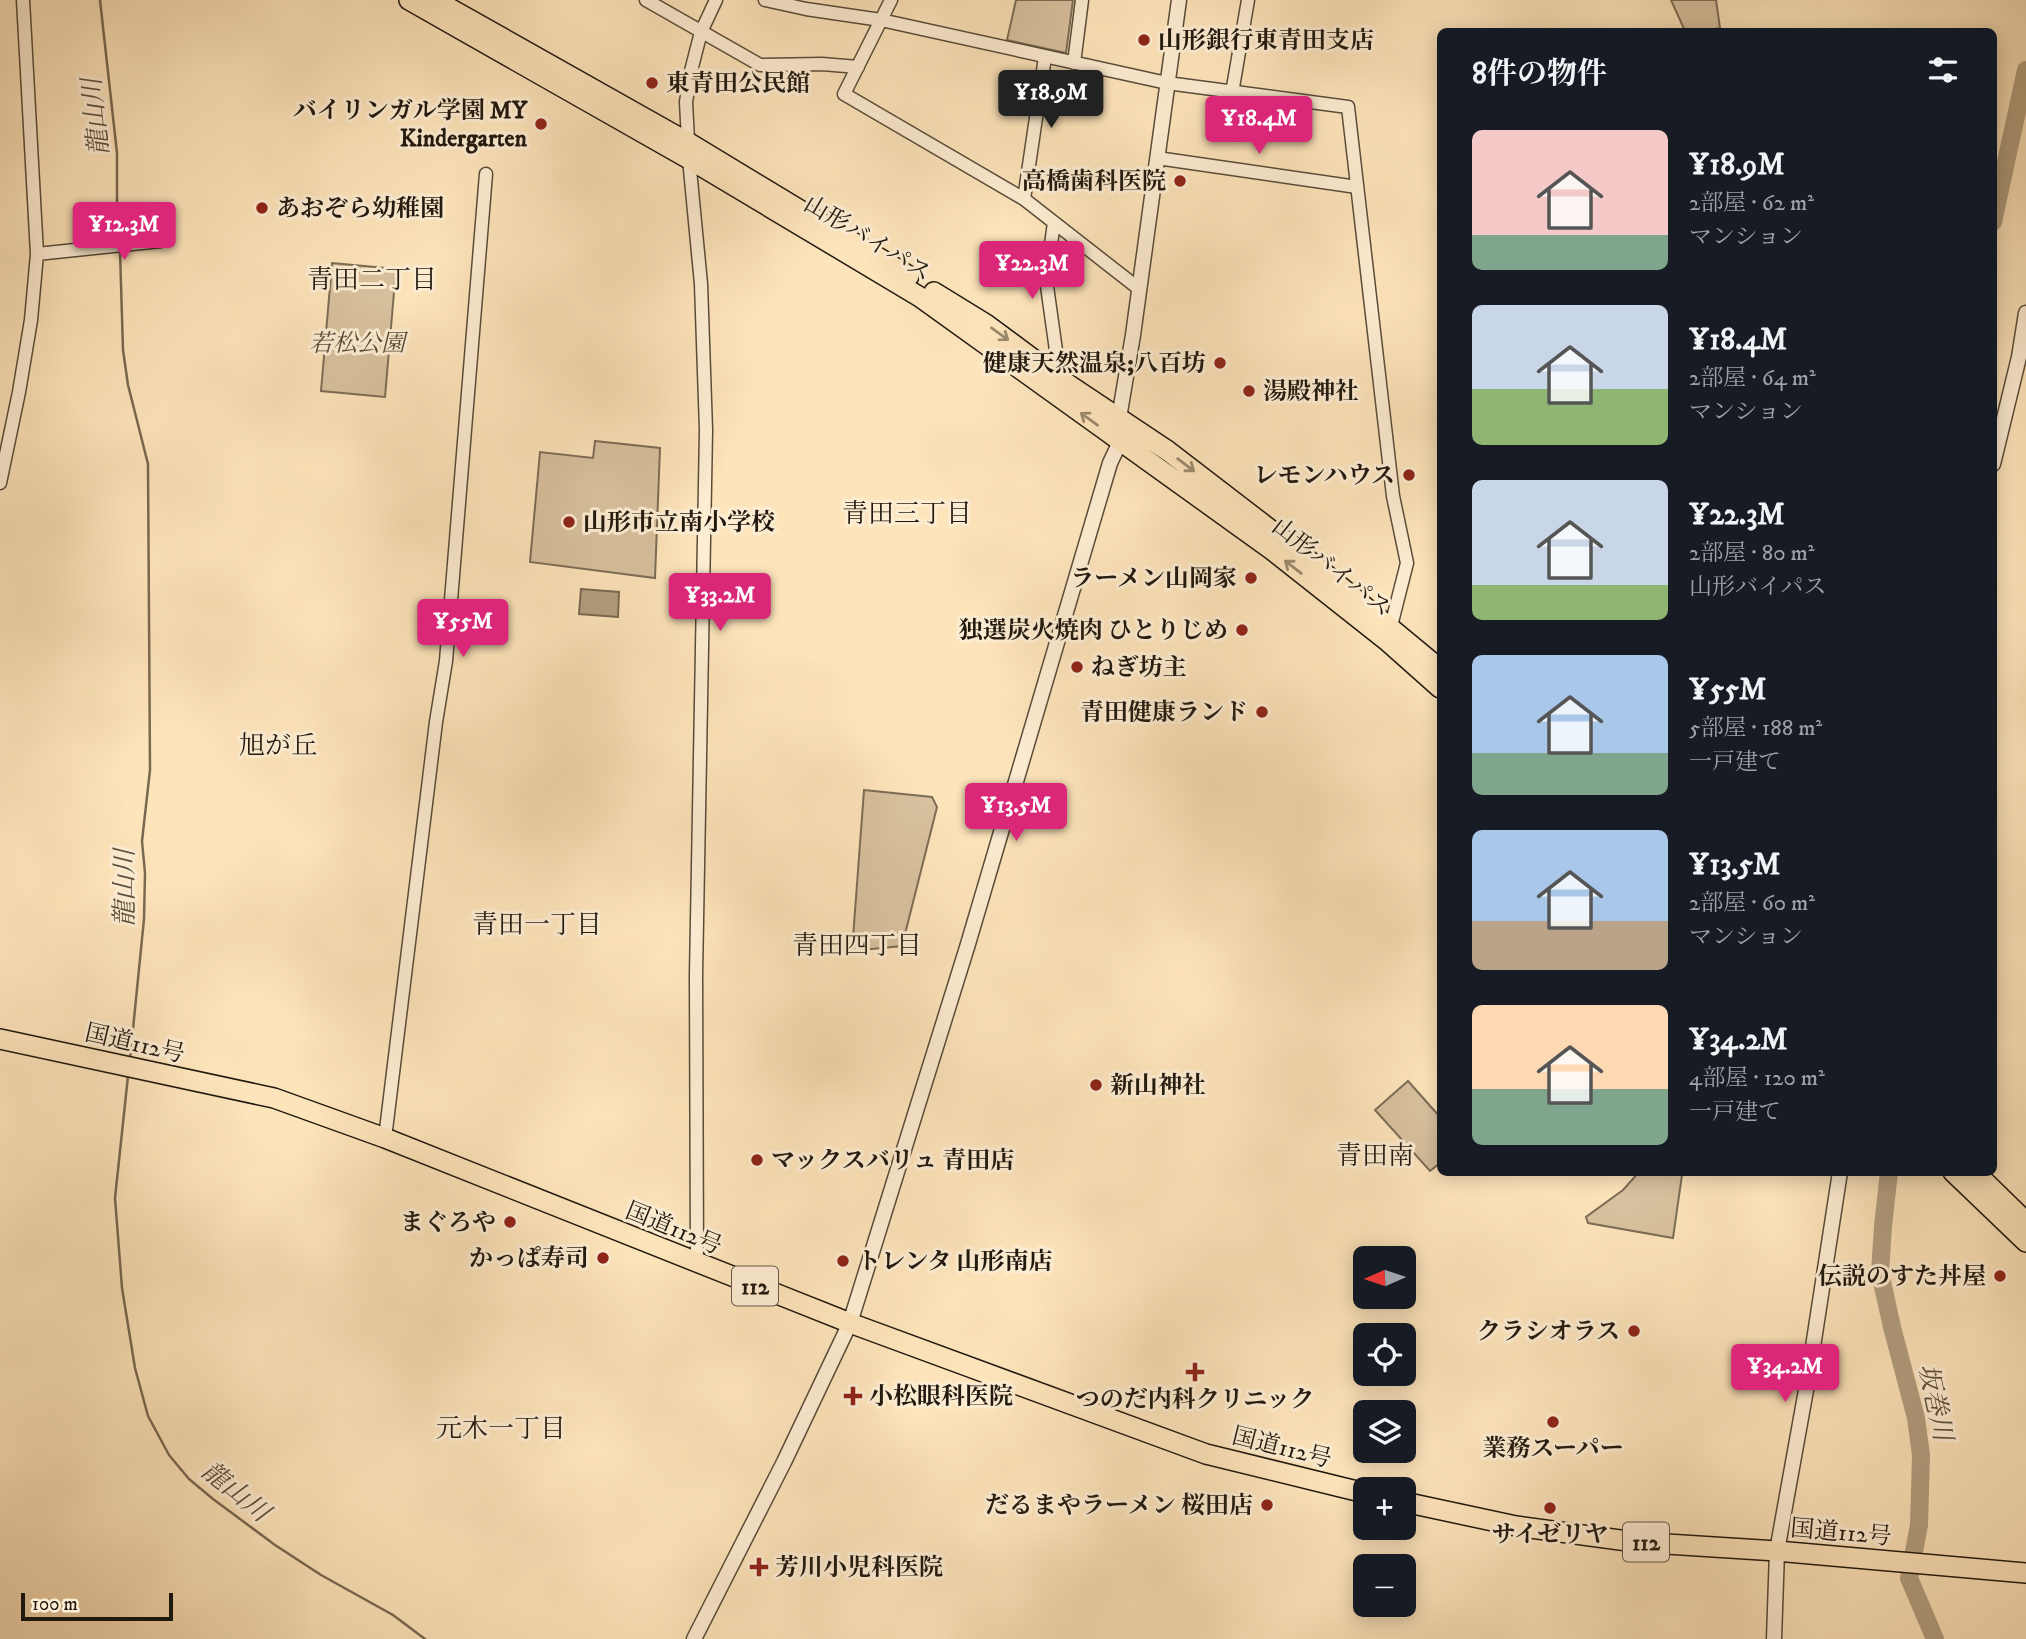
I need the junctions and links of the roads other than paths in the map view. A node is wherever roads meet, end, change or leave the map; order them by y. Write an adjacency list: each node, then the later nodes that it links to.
1 (23, 0): 26 (street)
2 (409, 0): 19 (highway, 山形バイパス)
3 (435, 0): 19 (highway, 山形バイパス)
4 (646, 0): 13 (street)
5 (716, 0): 13 (street)
6 (765, 0): 11 (street)
7 (891, 0): 12 (street)
8 (1082, 0): 15 (street)
9 (1179, 0): 17 (street)
10 (1248, 0): 18 (street)
11 (809, 5): 12 (street)
12 (881, 20): 14 (street); 16 (street)
13 (701, 32): 16 (street); 19 (street)
14 (1045, 57): 15 (street); 23 (street)
15 (1074, 63): 17 (street)
16 (858, 67): 23 (street)
17 (1167, 83): 18 (street); 20 (street)
18 (1232, 93): 22 (street)
19 (689, 151): 30 (highway, 山形バイパス, one-way to 30); 32 (highway, 山形バイパス, one-way to 19); 45 (street)
20 (1157, 158): 22 (street); 27 (street)
21 (486, 174): 39 (street)
22 (1357, 187): 35 (street)
23 (1024, 199): 24 (street)
24 (1054, 223): 27 (street); 30 (street)
25 (161, 241): 26 (street)
26 (37, 254): 34 (street)
27 (1138, 288): 31 (street)
28 (2026, 313): 29 (street)
29 (2023, 356): 33 (street)
30 (1060, 379): 31 (highway, 山形バイパス)
31 (1118, 418): 32 (street); 35 (highway, 山形バイパス, one-way to 35)
32 (1120, 442): 37 (highway, 山形バイパス, one-way to 32); 46 (street)
33 (1997, 450)
34 (0, 483)
35 (1391, 626): 36 (highway, 山形バイパス)
36 (1437, 666)
37 (1437, 685)
38 (0, 1039): 39 (highway, 国道112号 / 112)
39 (385, 1138): 45 (highway, 国道112号 / 112)
40 (1839, 1176): 49 (street)
41 (1957, 1176): 44 (highway)
42 (1979, 1176): 43 (highway)
43 (2026, 1222)
44 (2026, 1242)
45 (697, 1264): 46 (highway, 国道112号 / 112)
46 (850, 1323): 47 (highway, 国道112号 / 112); 51 (street)
47 (1353, 1490)
48 (1416, 1504): 49 (highway, 国道112号 / 112)
49 (1777, 1551): 50 (highway, 国道112号 / 112); 52 (street)
50 (2026, 1573)
51 (695, 1639)
52 (1774, 1639)

